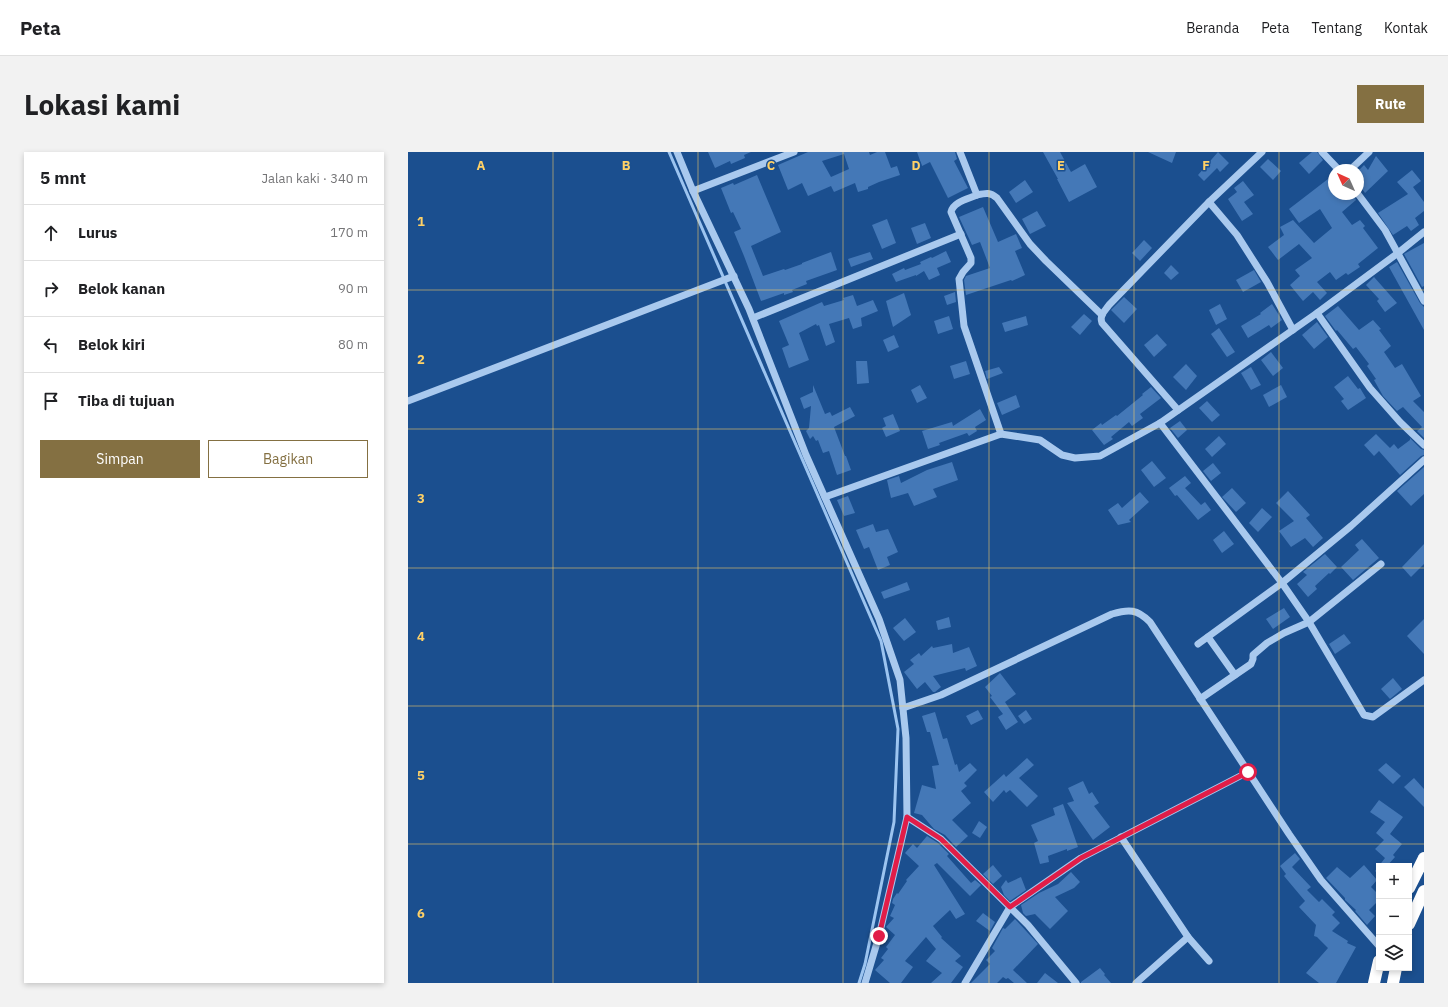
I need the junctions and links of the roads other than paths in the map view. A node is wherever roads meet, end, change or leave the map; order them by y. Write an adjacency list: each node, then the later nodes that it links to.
1 (677, 152): 9 (street)
2 (794, 152): 9 (street)
3 (960, 152): 10 (street)
4 (1262, 152): 12 (street)
5 (1322, 152): 7 (street)
6 (1369, 152): 8 (street)
7 (1333, 164)
8 (1356, 164)
9 (693, 191): 16 (street)
10 (977, 195): 14 (street); 19 (street)
11 (1362, 200): 15 (street)
12 (1209, 202): 19 (street); 21 (street)
13 (1424, 232): 15 (street)
14 (961, 234): 20 (street); 25 (street)
15 (1398, 253): 17 (street); 18 (street)
16 (733, 276): 20 (street); 22 (street)
17 (1424, 301)
18 (1317, 313): 21 (street); 26 (street)
19 (1102, 314): 23 (street)
20 (753, 318): 28 (street)
21 (1293, 330): 23 (street)
22 (408, 401)
23 (1178, 410): 24 (street)
24 (1160, 423): 25 (street); 30 (street)
25 (1001, 434): 28 (street)
26 (1424, 445)
27 (1424, 460): 30 (street)
28 (825, 497): 37 (street)
29 (1381, 564): 31 (street)
30 (1282, 583): 31 (street); 32 (street)
31 (1309, 622): 34 (street); 35 (street)
32 (1208, 637): 33 (street); 34 (street)
33 (1198, 644)
34 (1234, 675): 36 (street)
35 (1424, 680)
36 (1200, 699): 37 (street); 38 (street)
37 (903, 708): 39 (street)
38 (1248, 772): 40 (street); 48 (street)
39 (907, 817): 44 (street); 52 (street)
40 (1121, 837): 44 (street); 47 (street)
41 (1424, 858): 42 (highway)
42 (1412, 882)
43 (1424, 891): 45 (highway)
44 (1010, 907): 53 (street); 54 (street)
45 (1421, 909): 46 (highway)
46 (1412, 920)
47 (1188, 937): 49 (street); 55 (street)
48 (1376, 943)
49 (1209, 961)
50 (1377, 971): 56 (highway)
51 (1395, 971): 57 (highway)
52 (865, 983)
53 (965, 983)
54 (1076, 983)
55 (1136, 983)
56 (1374, 983)
57 (1393, 983)

